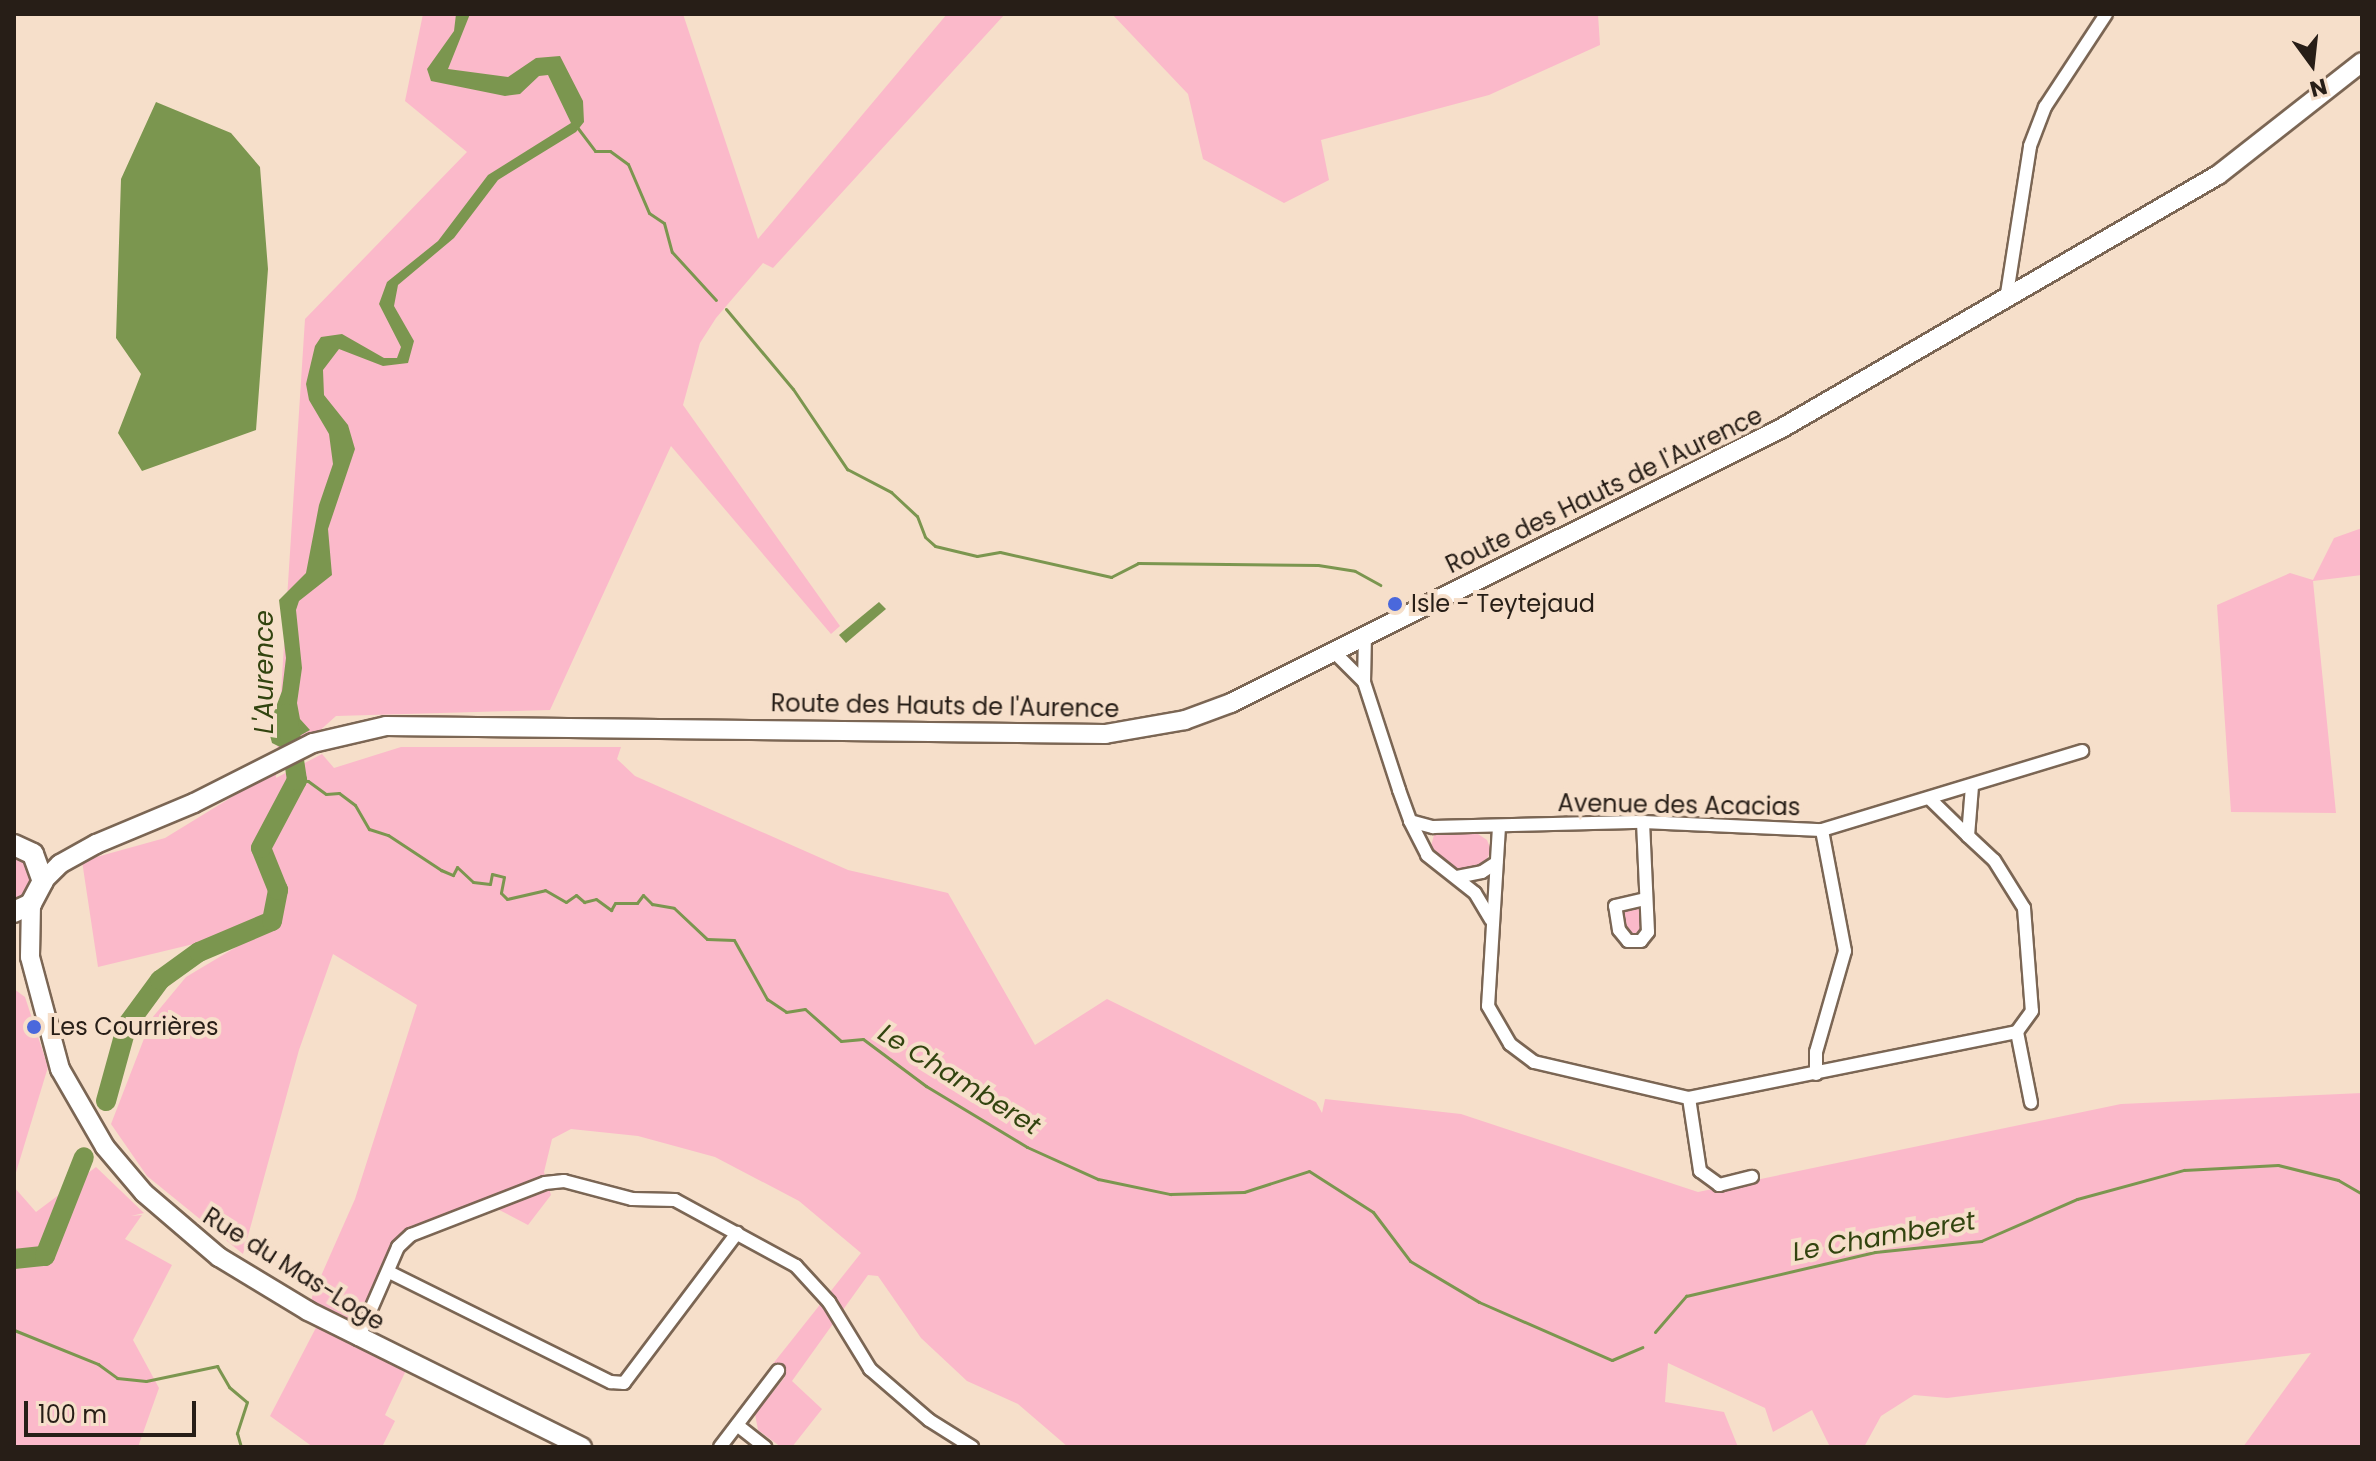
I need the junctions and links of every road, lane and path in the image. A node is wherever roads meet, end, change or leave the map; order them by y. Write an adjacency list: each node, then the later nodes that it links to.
1 (2106, 14): 3 (street)
2 (2362, 62): 3 (main road, Route des Hauts de l'Aurence)
3 (2006, 300): 4 (main road, Route des Hauts de l'Aurence)
4 (1365, 635): 5 (main road, Route des Hauts de l'Aurence); 6 (street)
5 (1333, 651): 6 (street); 15 (main road, Route des Hauts de l'Aurence)
6 (1364, 682): 10 (street)
7 (2082, 751): 8 (street, Avenue des Acacias)
8 (1972, 786): 9 (street, Avenue des Acacias); 14 (street)
9 (1930, 799): 13 (street, Avenue des Acacias); 14 (street)
10 (1410, 821): 12 (street, Avenue des Acacias); 19 (street)
11 (1643, 822): 12 (street, Avenue des Acacias); 13 (street, Avenue des Acacias); 21 (street)
12 (1499, 827): 18 (street)
13 (1822, 830): 27 (street)
14 (1968, 836): 26 (street)
15 (96, 844): 17 (main road); 20 (main road)
16 (14, 845): 17 (main road)
17 (33, 854): 20 (main road)
18 (1496, 863): 19 (street); 23 (street)
19 (1457, 877): 23 (street)
20 (43, 881): 22 (main road)
21 (1645, 899)
22 (22, 908): 25 (main road, Rue du Mas-Loge)
23 (1491, 920): 28 (street)
24 (14, 934): 25 (main road, Rue du Mas-Loge)
25 (30, 957): 33 (main road, Rue du Mas-Loge)
26 (2017, 1032): 27 (street); 29 (street)
27 (1816, 1074): 28 (street)
28 (1689, 1098): 30 (street)
29 (2031, 1103)
30 (1752, 1177)
31 (737, 1233): 32 (street); 32 (street); 39 (street)
32 (389, 1272): 33 (street)
33 (358, 1339): 36 (main road, Rue du Mas-Loge)
34 (778, 1371): 35 (street)
35 (737, 1425): 37 (street); 38 (street)
36 (582, 1447)
37 (720, 1447)
38 (765, 1447)
39 (972, 1447)

